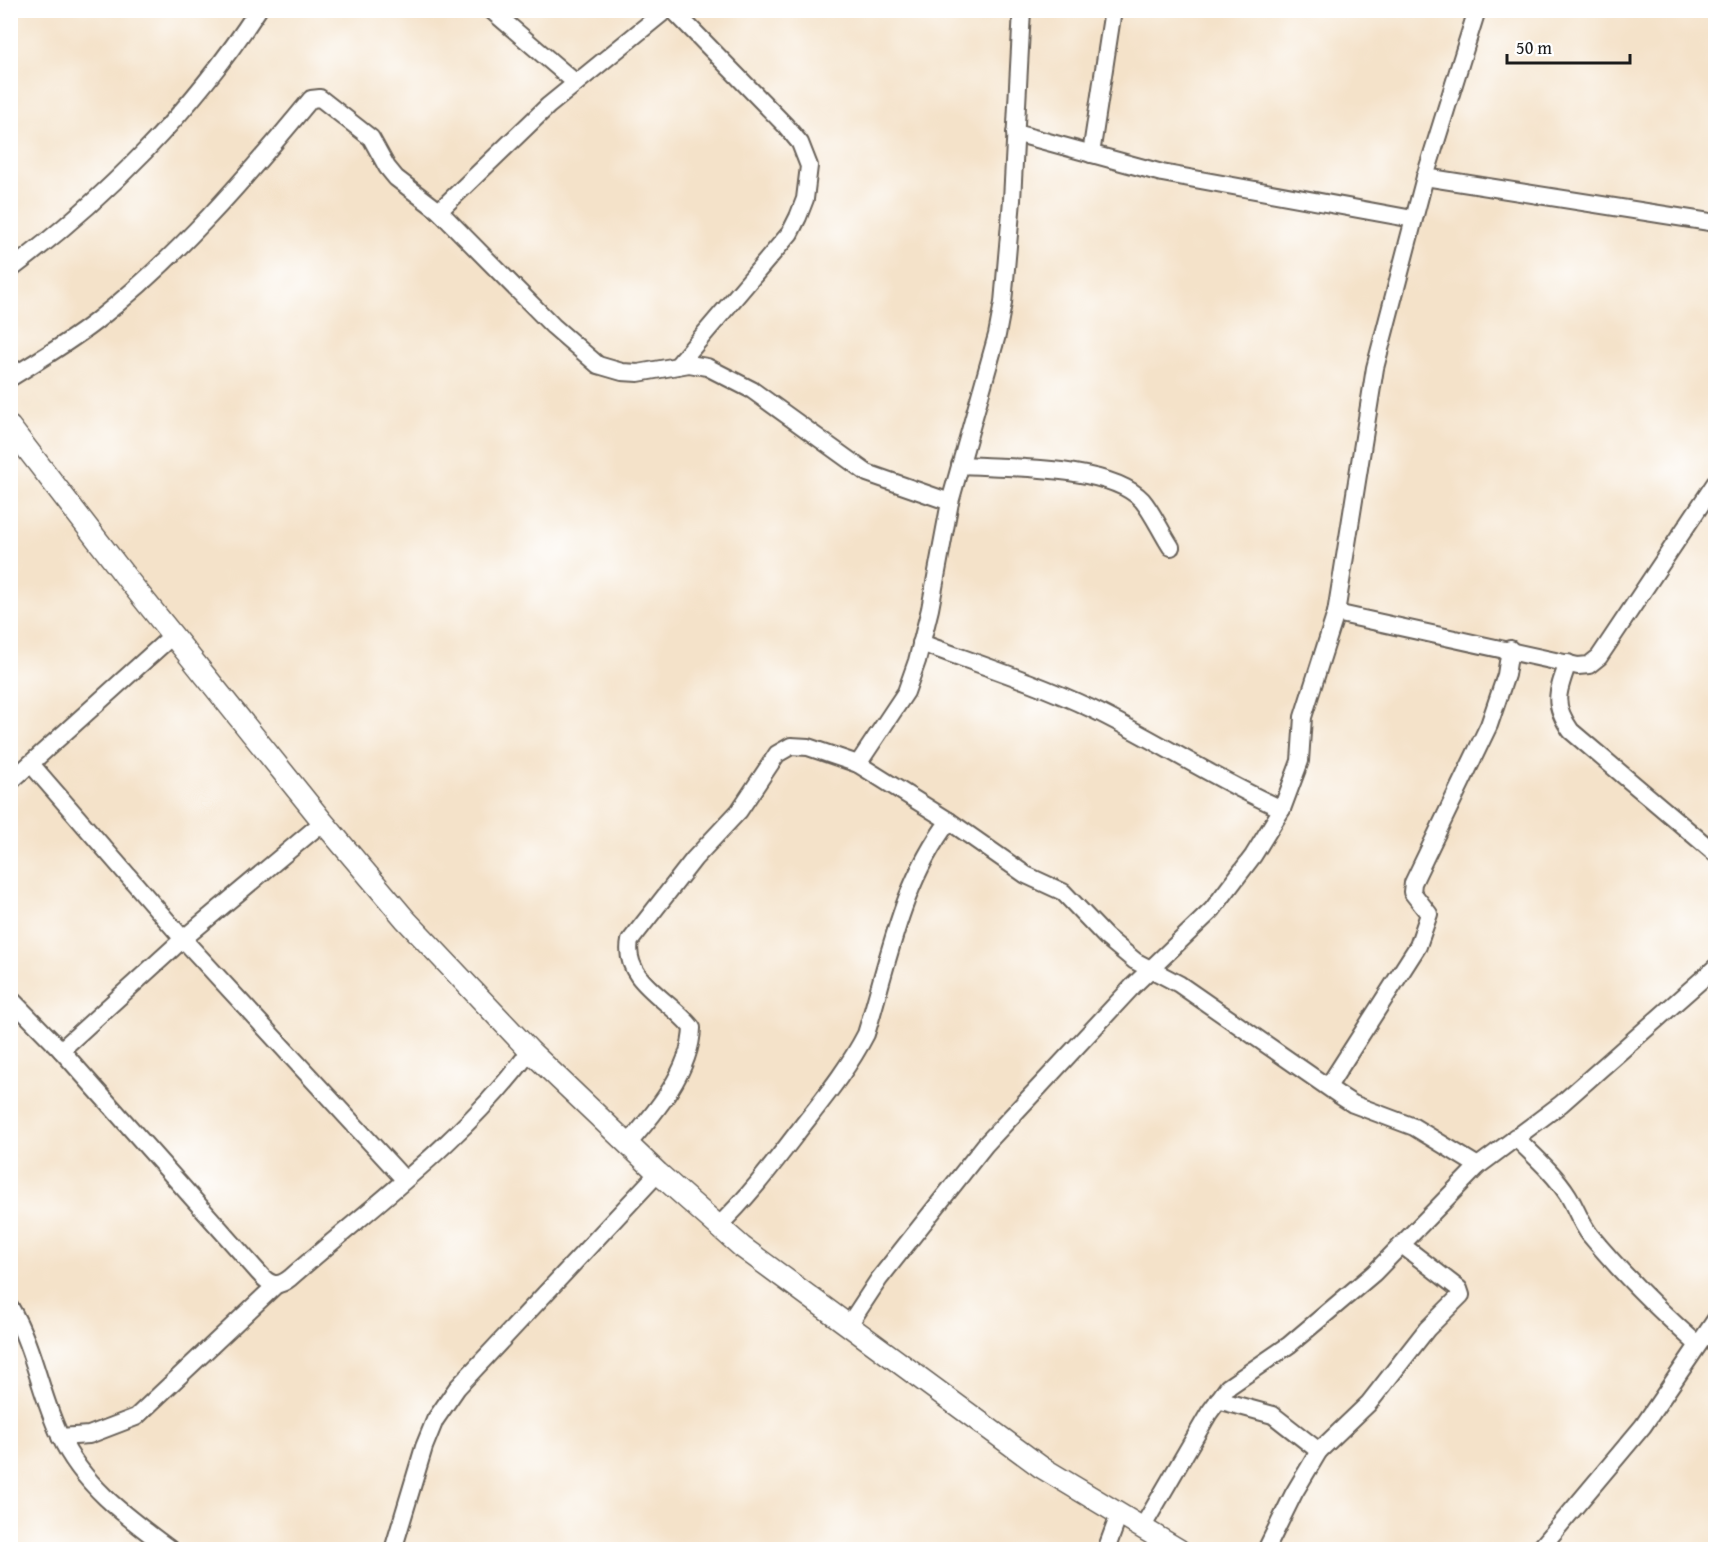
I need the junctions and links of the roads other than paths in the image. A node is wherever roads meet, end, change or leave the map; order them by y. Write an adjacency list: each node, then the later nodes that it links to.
1 (258, 10): 15 (street)
2 (491, 10): 8 (street)
3 (666, 10): 8 (street)
4 (673, 10): 16 (street)
5 (1022, 10): 9 (street)
6 (1113, 10): 10 (street)
7 (1476, 10): 11 (street)
8 (576, 83): 12 (street)
9 (1015, 133): 10 (street); 19 (street)
10 (1091, 154): 13 (street)
11 (1425, 177): 13 (street); 14 (street)
12 (439, 211): 16 (street); 17 (street)
13 (1413, 219): 23 (street)
14 (1716, 224)
15 (10, 270)
16 (677, 366): 21 (street)
17 (10, 378)
18 (10, 427): 24 (street)
19 (960, 465): 21 (street); 22 (street)
20 (1716, 482): 27 (street)
21 (950, 502): 25 (street)
22 (1171, 546)
23 (1336, 613): 26 (street); 31 (street)
24 (173, 635): 28 (street); 33 (street)
25 (921, 643): 29 (street); 31 (street)
26 (1510, 649): 27 (street); 41 (street)
27 (1568, 663): 34 (street)
28 (32, 764): 30 (street); 35 (street)
29 (858, 764): 32 (street); 43 (street)
30 (10, 782)
31 (1282, 809): 36 (street)
32 (949, 821): 36 (street); 47 (street)
33 (323, 822): 35 (street); 40 (street)
34 (1716, 854)
35 (183, 939): 39 (street); 46 (street)
36 (1150, 968): 41 (street); 52 (street)
37 (1716, 968): 42 (street)
38 (10, 998): 39 (street)
39 (61, 1050): 49 (street)
40 (530, 1051): 43 (street); 46 (street)
41 (1329, 1085): 44 (street)
42 (1515, 1137): 44 (street); 53 (street)
43 (628, 1144): 45 (street)
44 (1478, 1166): 48 (street)
45 (658, 1173): 47 (street); 60 (street)
46 (405, 1179): 49 (street)
47 (717, 1227): 52 (street)
48 (1402, 1245): 54 (street); 56 (street)
49 (276, 1285): 55 (street)
50 (10, 1307): 55 (street)
51 (1716, 1319): 53 (street)
52 (848, 1326): 57 (street)
53 (1697, 1344): 64 (street)
54 (1218, 1400): 56 (street); 58 (street)
55 (60, 1437): 59 (street)
56 (1319, 1452): 63 (street)
57 (1119, 1515): 58 (street); 61 (street)
58 (1142, 1528): 62 (street)
59 (171, 1550)
60 (393, 1550)
61 (1106, 1550)
62 (1179, 1550)
63 (1266, 1550)
64 (1539, 1550)

